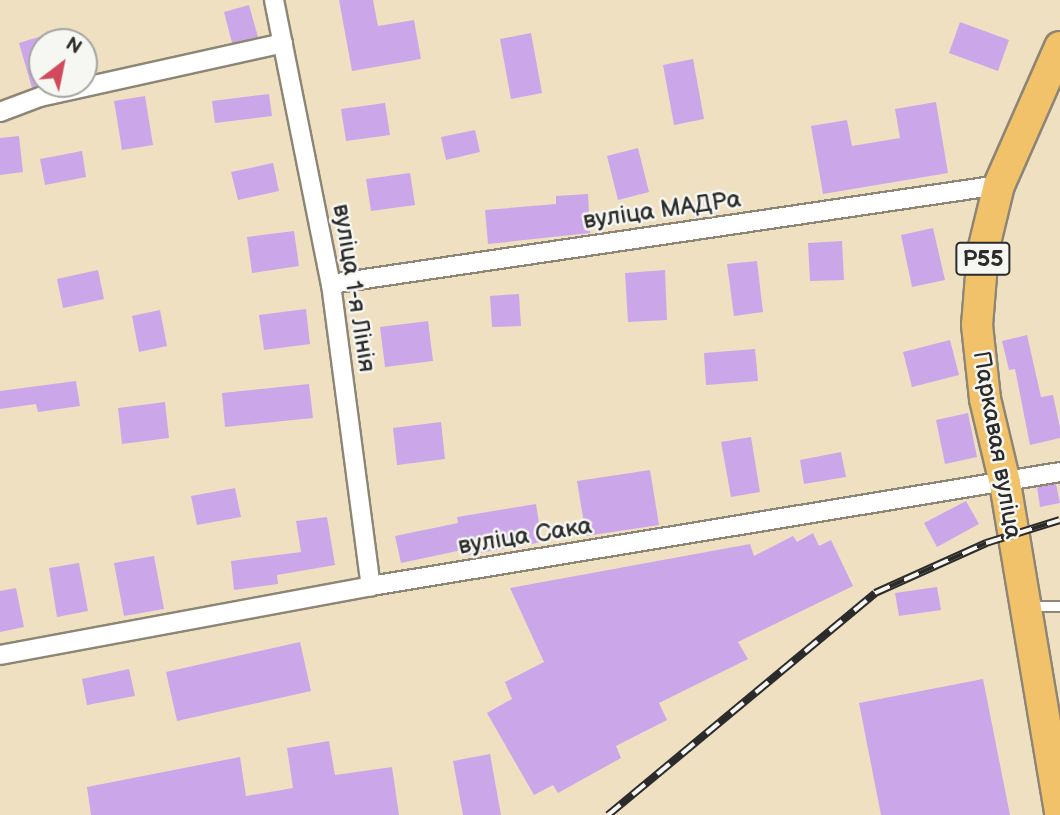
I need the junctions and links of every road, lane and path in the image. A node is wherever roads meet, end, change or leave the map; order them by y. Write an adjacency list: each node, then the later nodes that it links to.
1 (274, 0): 2 (street, вуліца 1-я Лінія)
2 (283, 43): 4 (street); 6 (street, вуліца 1-я Лінія)
3 (1059, 53): 5 (main road, Паркавая вуліца / Р55)
4 (0, 112)
5 (999, 185): 6 (street, вуліца МАДРа); 8 (main road, Паркавая вуліца / Р55)
6 (331, 284): 9 (street, вуліца 1-я Лінія)
7 (1060, 472): 8 (street, вуліца Сака)
8 (1005, 483): 9 (street, вуліца Сака); 10 (main road, Паркавая вуліца / Р55)
9 (371, 586): 12 (street, вуліца Сака)
10 (1024, 606): 11 (lane); 13 (main road, Паркавая вуліца / Р55)
11 (1060, 606)
12 (0, 655)
13 (1059, 804)

